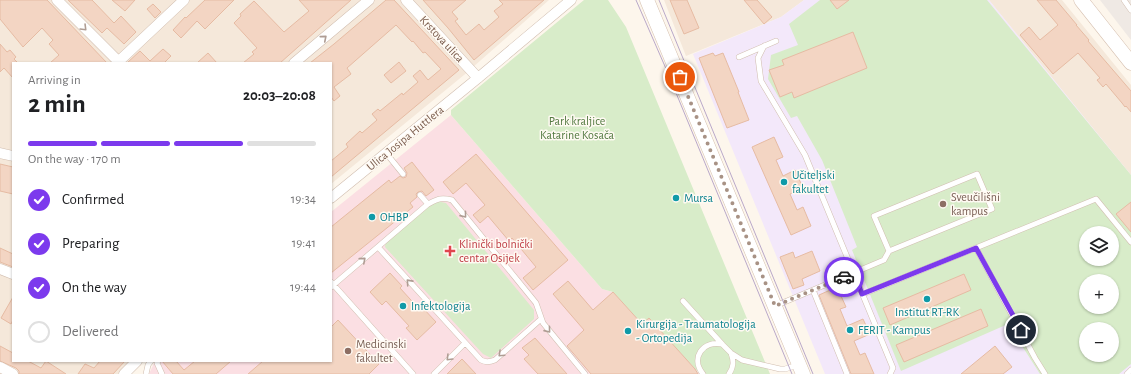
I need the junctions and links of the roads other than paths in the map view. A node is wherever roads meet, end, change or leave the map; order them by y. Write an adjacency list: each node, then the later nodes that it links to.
1 (56, 0): 13 (street, one-way to 13)
2 (184, 0): 13 (street)
3 (369, 0): 14 (street, one-way to 3)
4 (406, 0): 16 (street, Krstova ulica)
5 (571, 0): 16 (street)
6 (648, 0): 35 (main road)
7 (1081, 0): 15 (main road)
8 (1124, 0): 9 (lane)
9 (1131, 10)
10 (776, 41): 11 (lane)
11 (764, 46): 12 (lane); 29 (lane)
12 (739, 57)
13 (119, 62)
14 (295, 62)
15 (1131, 63)
16 (478, 78): 18 (street, Ulica Josipa Huttlera)
17 (0, 153): 19 (street)
18 (386, 153): 20 (lane); 22 (street, Ulica Josipa Huttlera)
19 (12, 156)
20 (403, 174)
21 (420, 195): 23 (lane)
22 (332, 197)
23 (428, 204): 25 (lane); 36 (lane, one-way to 36)
24 (1131, 242): 26 (lane)
25 (378, 247): 31 (lane, one-way to 25); 37 (lane, one-way to 25)
26 (976, 248): 33 (lane); 57 (lane)
27 (889, 251): 27 (lane); 29 (lane)
28 (0, 269): 30 (street)
29 (854, 273): 32 (lane); 33 (lane)
30 (12, 274)
31 (332, 285): 50 (lane)
32 (813, 290): 35 (lane); 55 (lane)
33 (862, 294): 56 (lane)
34 (683, 301): 38 (lane)
35 (775, 306): 44 (main road)
36 (541, 319): 37 (lane, one-way to 37); 52 (lane, one-way to 52)
37 (465, 343): 51 (lane, one-way to 51)
38 (723, 345): 39 (lane); 53 (lane)
39 (731, 353): 44 (lane); 54 (lane)
40 (135, 362): 47 (street)
41 (150, 362): 48 (lane)
42 (158, 362): 49 (lane)
43 (0, 367): 46 (street)
44 (801, 369)
45 (1131, 370): 58 (lane)
46 (13, 374)
47 (124, 374)
48 (146, 374)
49 (162, 374)
50 (413, 374)
51 (434, 374)
52 (585, 374)
53 (702, 374)
54 (729, 374)
55 (847, 374)
56 (890, 374)
57 (1045, 374)
58 (1127, 374)

